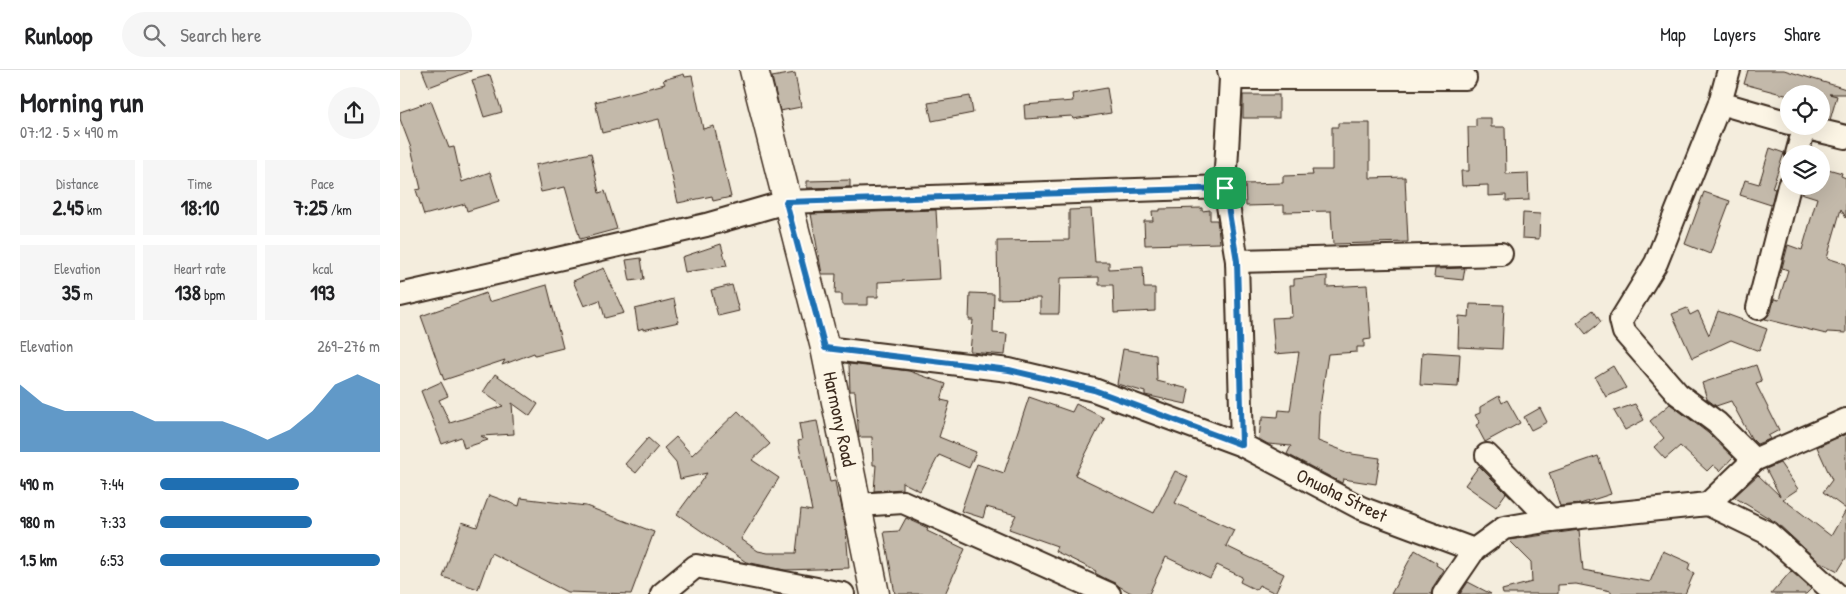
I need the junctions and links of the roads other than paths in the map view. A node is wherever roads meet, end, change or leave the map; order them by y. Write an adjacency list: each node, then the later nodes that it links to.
1 (754, 70): 11 (main road, Harmony Road)
2 (1730, 70): 5 (street)
3 (1230, 74): 4 (street); 9 (street)
4 (1465, 78)
5 (1720, 103): 6 (street); 20 (street)
6 (1780, 121)
7 (1830, 133): 8 (street)
8 (1846, 137)
9 (1225, 188): 11 (street); 13 (street)
10 (1787, 195): 15 (street)
11 (786, 202): 14 (street); 16 (main road, Harmony Road)
12 (1501, 254): 13 (street)
13 (1237, 261): 18 (street)
14 (400, 295)
15 (1758, 308)
16 (825, 348): 18 (street, Onuoha Street); 22 (main road, Harmony Road)
17 (1846, 420): 20 (street)
18 (1242, 445): 24 (street, Onuoha Street)
19 (1487, 455): 23 (street)
20 (1754, 460): 21 (street)
21 (1708, 504): 23 (street); 30 (street)
22 (858, 505): 27 (main road, Harmony Road); 28 (street)
23 (1551, 520): 24 (street)
24 (1474, 550): 29 (street)
25 (662, 594): 26 (street)
26 (843, 594)
27 (875, 594)
28 (1109, 594)
29 (1444, 594)
30 (1836, 594)

